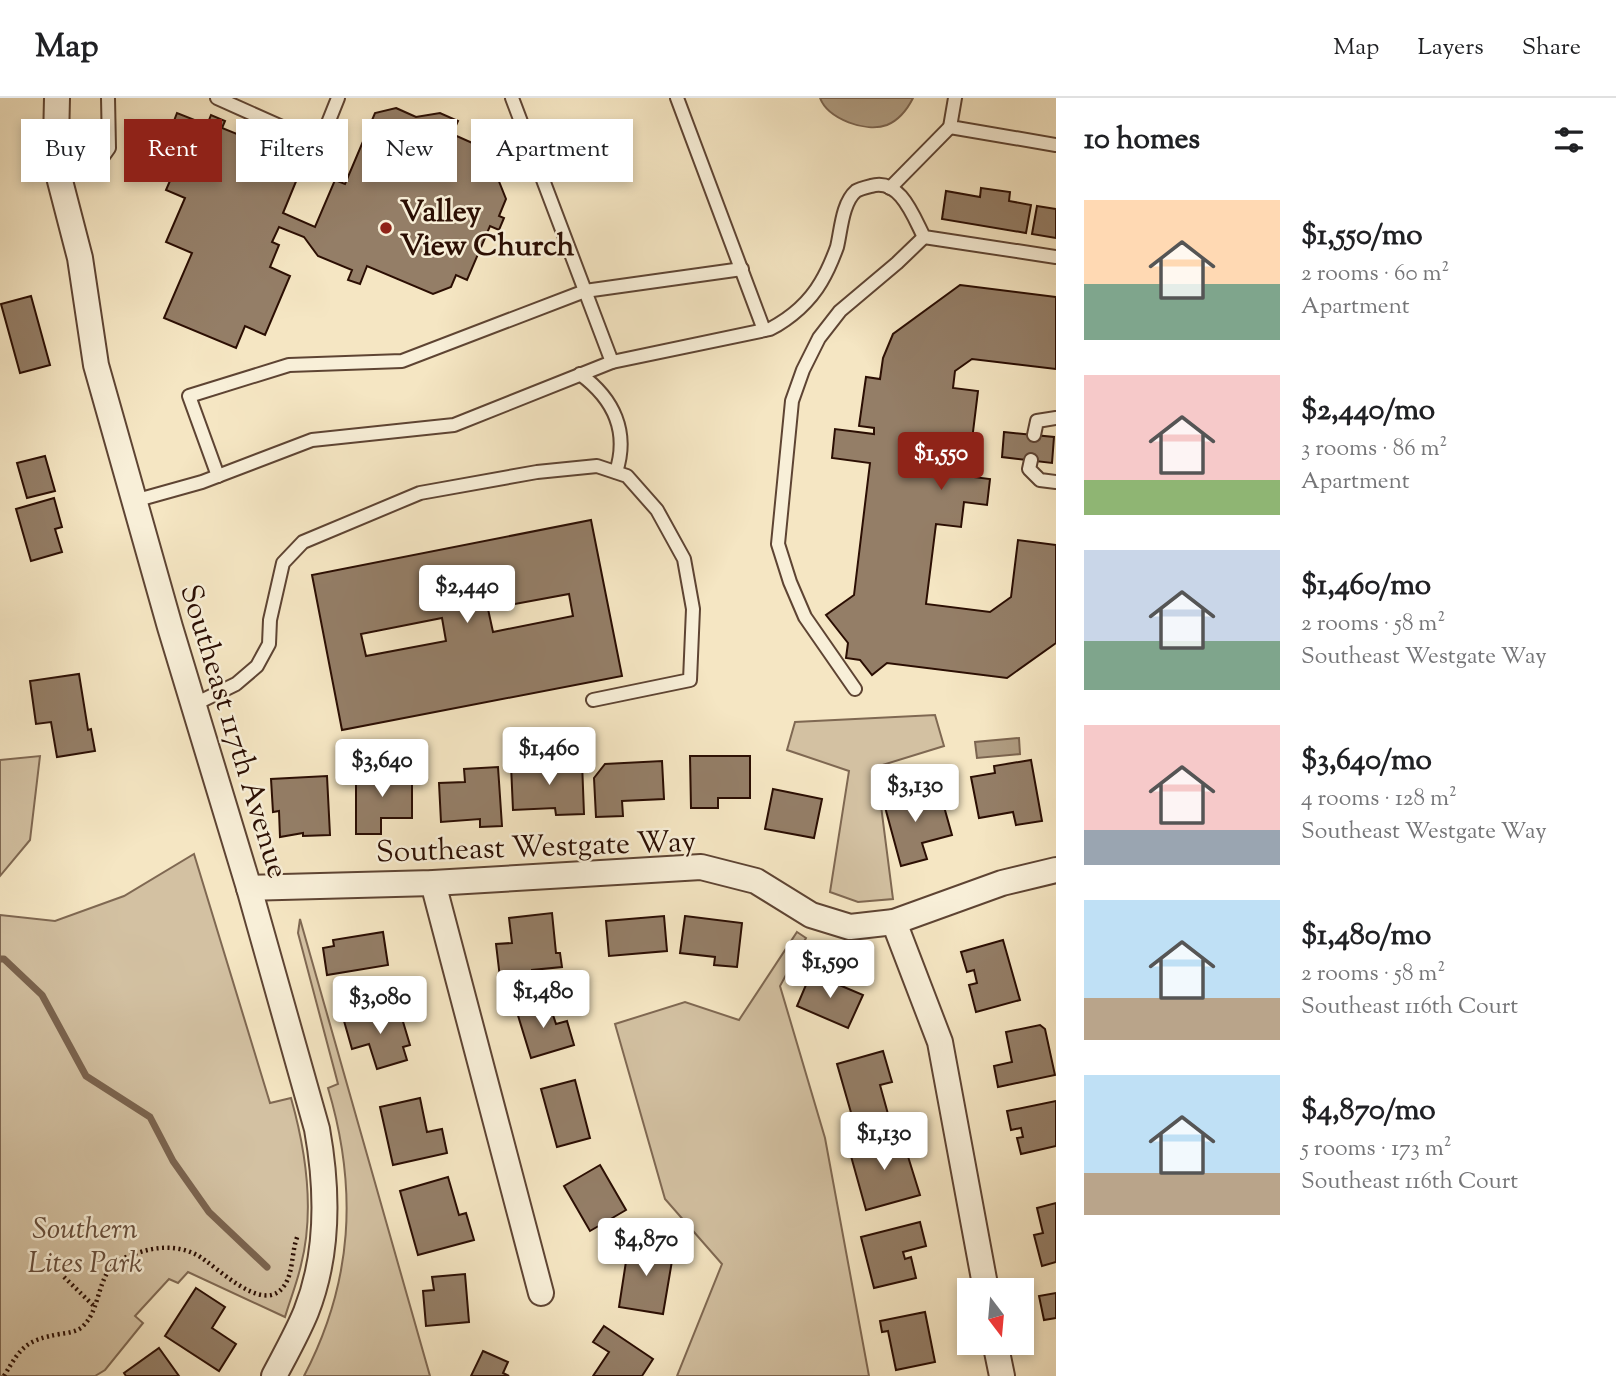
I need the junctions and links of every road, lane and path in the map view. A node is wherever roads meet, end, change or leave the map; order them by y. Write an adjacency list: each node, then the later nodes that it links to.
1 (57, 98): 8 (street, Southeast 117th Avenue)
2 (108, 98): 9 (lane)
3 (218, 98): 4 (lane)
4 (338, 98)
5 (512, 98): 17 (lane)
6 (677, 98): 16 (lane)
7 (956, 98): 10 (lane)
8 (57, 119)
9 (108, 119)
10 (950, 127): 11 (lane); 13 (lane)
11 (1056, 145)
12 (62, 182): 27 (street, Southeast 117th Avenue)
13 (890, 188): 14 (lane); 18 (lane)
14 (924, 237): 15 (lane); 28 (lane)
15 (1056, 257)
16 (742, 270): 17 (lane); 18 (lane)
17 (585, 291): 19 (lane); 25 (lane)
18 (764, 330): 19 (lane)
19 (612, 362): 20 (lane)
20 (580, 374): 24 (lane); 25 (lane)
21 (1056, 418): 22 (lane)
22 (1034, 435)
23 (1031, 460): 26 (lane)
24 (616, 472): 29 (lane); 30 (lane)
25 (218, 476): 27 (lane)
26 (1056, 482)
27 (134, 501): 30 (street, Southeast 117th Avenue)
28 (855, 689)
29 (593, 700)
30 (193, 705): 33 (street, Southeast 117th Avenue)
31 (1056, 870): 34 (street, Southeast Westgate Way)
32 (433, 883): 33 (street, Southeast Westgate Way); 34 (street, Southeast Westgate Way); 38 (street)
33 (249, 888): 35 (street, Southeast 117th Avenue)
34 (894, 922): 37 (street)
35 (325, 1228): 39 (path); 42 (street, Southeast 117th Avenue)
36 (64, 1277): 39 (path)
37 (984, 1278)
38 (541, 1293)
39 (95, 1307): 41 (path)
40 (998, 1355): 43 (street)
41 (4, 1376)
42 (274, 1376)
43 (1002, 1376)

